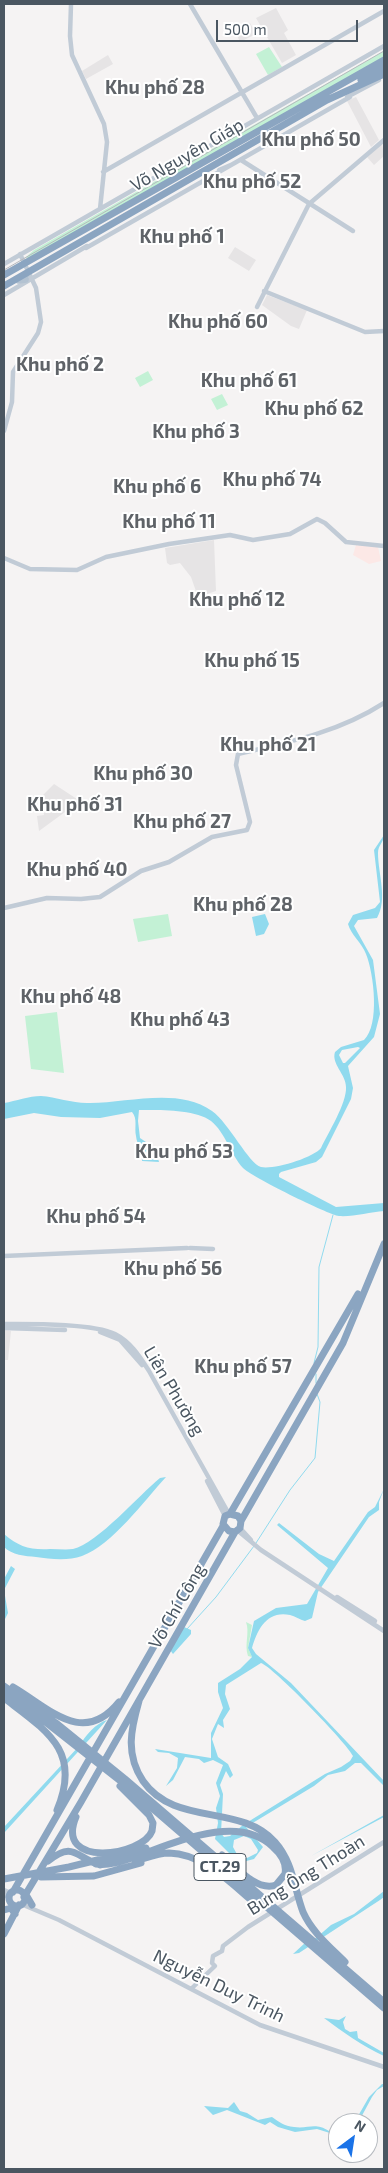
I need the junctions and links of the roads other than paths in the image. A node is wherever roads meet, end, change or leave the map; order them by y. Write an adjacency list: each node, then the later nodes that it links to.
1 (71, 4): 14 (street)
2 (190, 4): 6 (street)
3 (384, 11): 6 (street)
4 (384, 46): 11 (street)
5 (384, 70): 7 (highway, Võ Nguyên Giáp); 7 (highway, Võ Nguyên Giáp); 8 (street); 10 (highway, Võ Nguyên Giáp)
6 (242, 93): 11 (street); 14 (street)
7 (340, 93): 8 (highway); 9 (highway, Võ Nguyên Giáp); 10 (highway, Võ Nguyên Giáp)
8 (355, 94): 9 (street)
9 (333, 102): 13 (street); 20 (highway, Võ Nguyên Giáp)
10 (306, 105): 21 (highway, Võ Nguyên Giáp)
11 (257, 118): 16 (street)
12 (384, 140): 15 (street)
13 (243, 159): 15 (street); 18 (street)
14 (104, 172): 16 (street)
15 (309, 204): 17 (street); 25 (street)
16 (100, 209): 21 (street)
17 (353, 231)
18 (85, 248): 20 (street); 21 (street)
19 (4, 264): 21 (street)
20 (46, 267): 21 (highway, Võ Nguyên Giáp)
21 (26, 272): 22 (highway, Võ Nguyên Giáp); 23 (highway, Võ Nguyên Giáp); 24 (highway, Võ Nguyên Giáp); 26 (street); 29 (street)
22 (4, 275)
23 (4, 279)
24 (4, 287)
25 (264, 291): 27 (street); 28 (street)
26 (4, 295)
27 (257, 307)
28 (384, 331)
29 (4, 431)
30 (384, 546): 31 (street)
31 (4, 558)
32 (384, 703): 33 (street)
33 (4, 908)
34 (384, 1236): 38 (highway)
35 (384, 1244): 38 (highway)
36 (213, 1249): 37 (street)
37 (4, 1256)
38 (373, 1267): 40 (highway, Võ Chí Công); 41 (highway, Võ Chí Công)
39 (4, 1326): 44 (street, Liên Phường)
40 (300, 1393): 42 (highway, Võ Chí Công); 45 (main road, Võ Chí Công)
41 (302, 1415): 43 (highway, Võ Chí Công); 46 (main road, Võ Chí Công)
42 (286, 1419): 43 (highway); 45 (highway, Võ Chí Công)
43 (296, 1424): 46 (highway, Võ Chí Công)
44 (193, 1452): 45 (street, Liên Phường); 45 (street, Liên Phường)
45 (225, 1521): 46 (highway); 46 (highway); 49 (highway, Võ Chí Công)
46 (238, 1527): 47 (street); 47 (street); 55 (highway, Võ Chí Công)
47 (253, 1543): 48 (street)
48 (384, 1629)
49 (151, 1654): 50 (highway); 54 (highway, Võ Chí Công)
50 (4, 1682)
51 (4, 1686): 56 (highway, CT.29)
52 (4, 1693): 56 (highway, CT.29)
53 (4, 1698): 64 (highway)
54 (124, 1700): 62 (main road, Võ Chí Công); 62 (highway, Võ Chí Công)
55 (139, 1701): 57 (highway, Võ Chí Công); 60 (main road, Võ Chí Công); 66 (highway)
56 (35, 1711): 58 (highway, CT.29); 59 (highway, CT.29)
57 (130, 1714): 60 (highway, Võ Chí Công); 61 (highway, Võ Chí Công)
58 (54, 1728): 61 (highway); 80 (highway, CT.29)
59 (125, 1779): 63 (highway); 79 (highway, CT.29)
60 (89, 1788): 61 (highway, Võ Chí Công)
61 (82, 1801): 69 (highway, Võ Chí Công)
62 (58, 1814): 64 (highway, Võ Chí Công)
63 (219, 1830): 66 (highway); 68 (highway); 70 (highway)
64 (48, 1831): 72 (highway, Võ Chí Công)
65 (384, 1842): 78 (street, Bưng Ông Thoàn)
66 (282, 1851): 79 (highway)
67 (175, 1854): 68 (highway); 70 (highway); 80 (highway)
68 (96, 1864): 69 (highway)
69 (43, 1866): 73 (highway, Võ Chí Công)
70 (4, 1881)
71 (4, 1890): 72 (street)
72 (9, 1898): 73 (highway); 73 (highway)
73 (22, 1902): 74 (highway); 75 (street, Nguyễn Duy Trinh); 76 (highway, Võ Chí Công); 77 (main road, Võ Chí Công)
74 (32, 1905): 75 (street, Nguyễn Duy Trinh)
75 (48, 1915): 78 (street, Nguyễn Duy Trinh)
76 (4, 1934)
77 (4, 1938)
78 (191, 1989): 81 (street, Nguyễn Duy Trinh)
79 (384, 2001)
80 (384, 2008)
81 (384, 2068)

